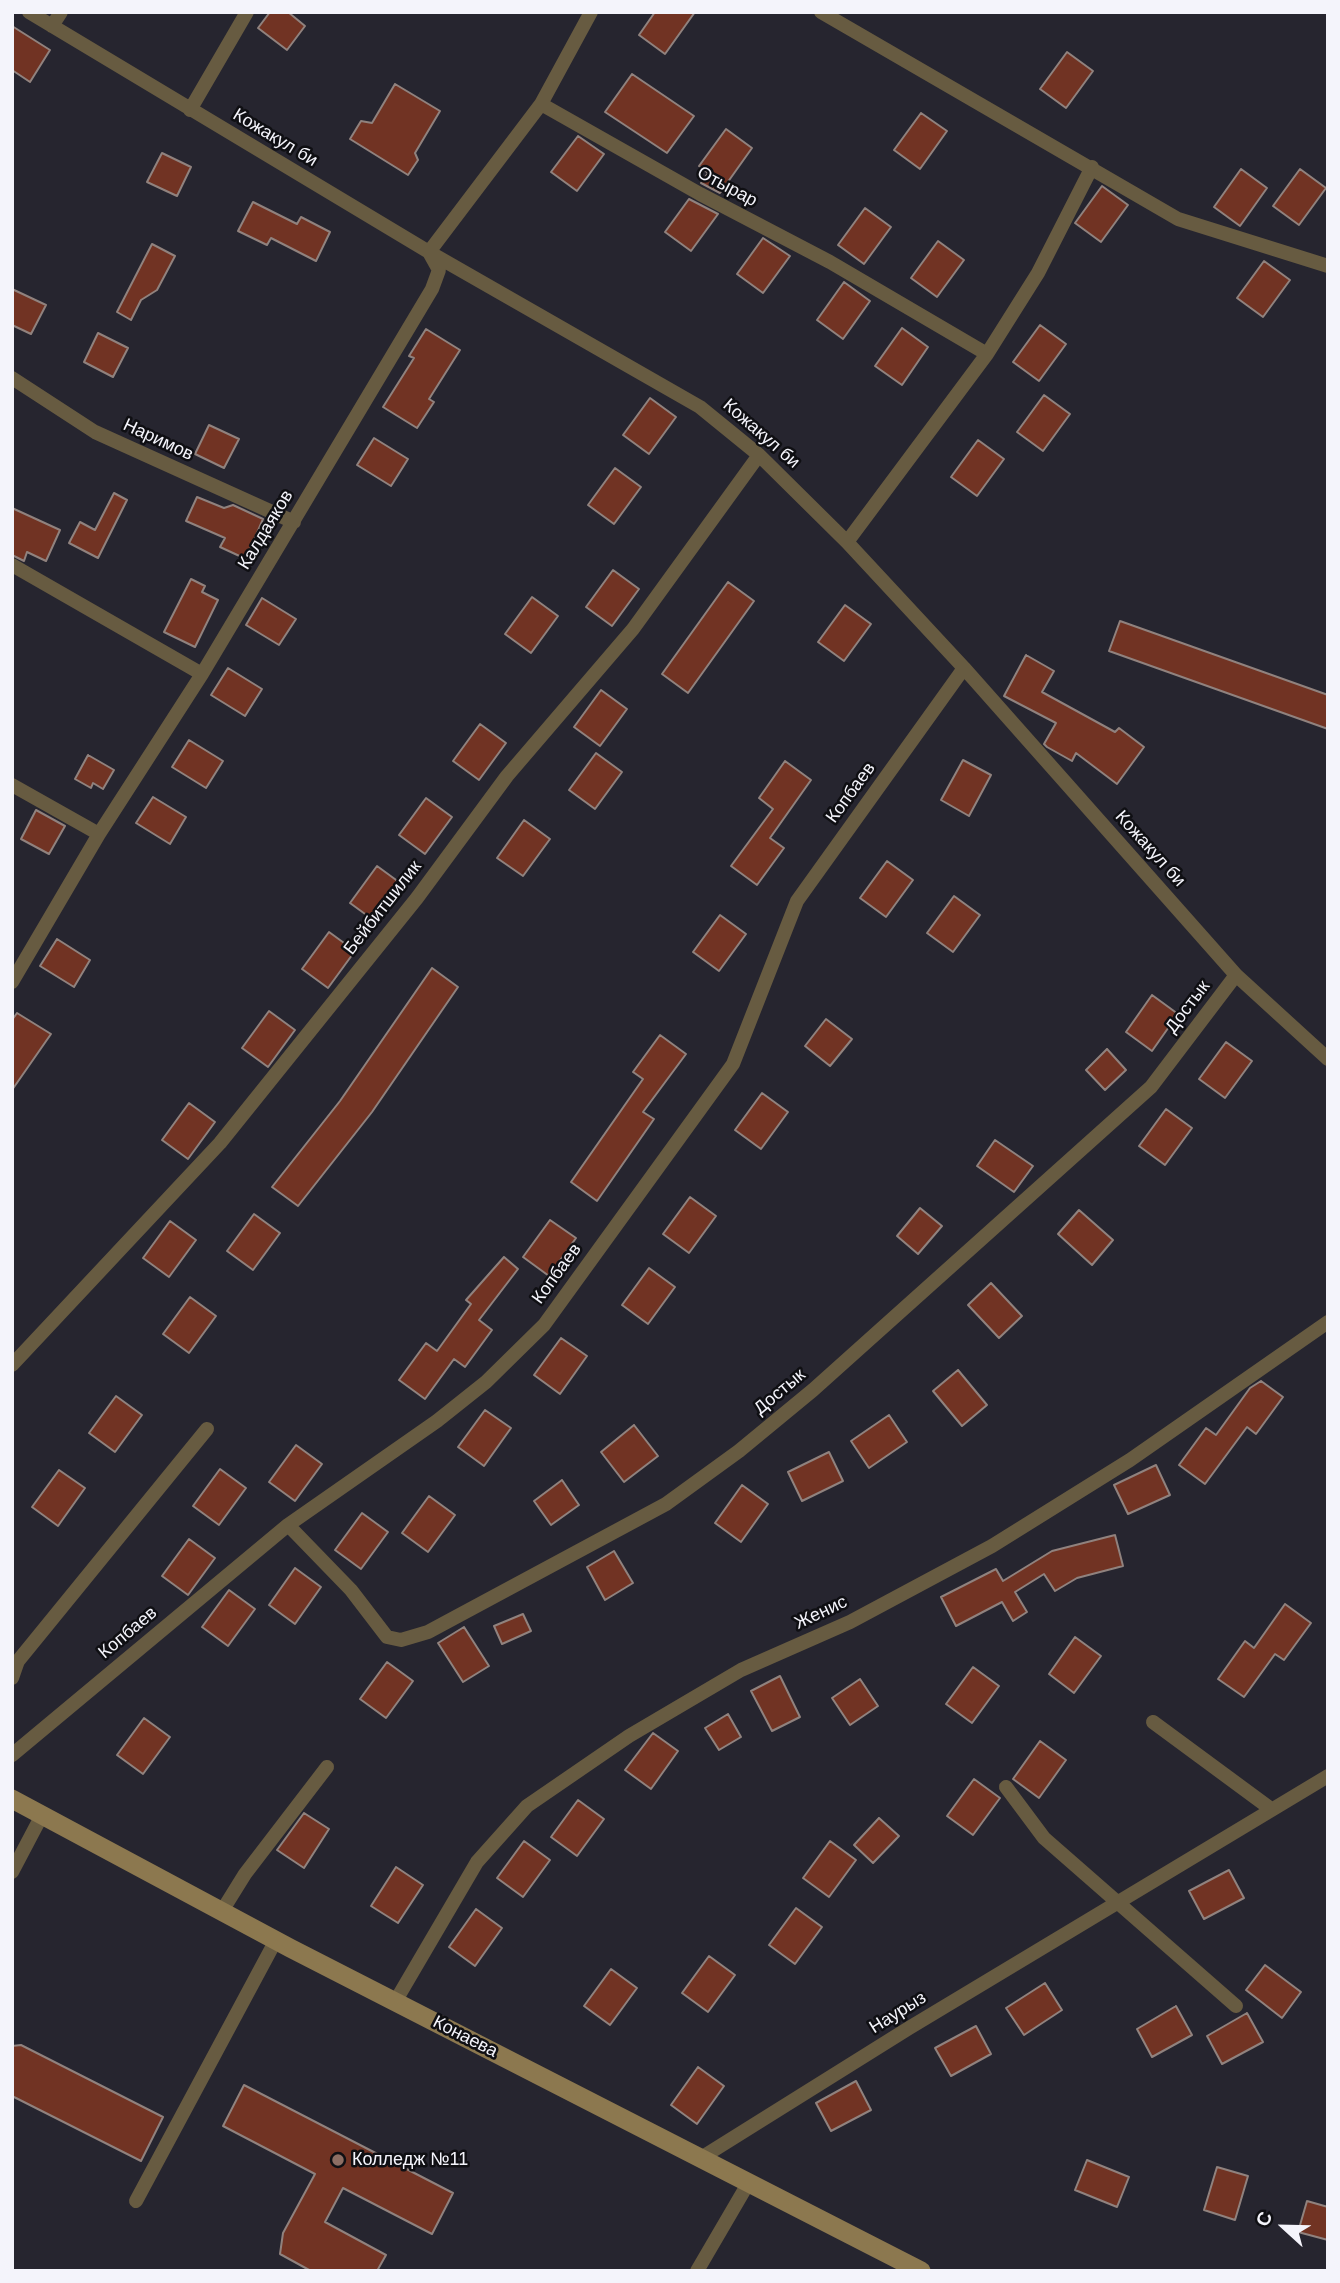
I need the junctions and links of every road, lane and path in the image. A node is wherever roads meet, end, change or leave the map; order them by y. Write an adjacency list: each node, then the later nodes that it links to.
1 (29, 12): 6 (street, Кожакул би)
2 (61, 12): 6 (street)
3 (247, 12): 8 (street)
4 (591, 12): 7 (street)
5 (821, 12): 9 (street)
6 (52, 26): 8 (street, Кожакул би)
7 (541, 104): 10 (street); 12 (street, Отырар)
8 (190, 110): 10 (street, Кожакул би)
9 (1092, 167): 11 (street); 12 (street)
10 (429, 252): 14 (street, Кожакул би); 15 (street, Калдаяков)
11 (1328, 266)
12 (987, 354): 16 (street)
13 (12, 378): 15 (street, Наримов)
14 (759, 455): 16 (street, Кожакул би); 26 (street, Бейбитшилик)
15 (294, 522): 19 (street, Калдаяков)
16 (847, 542): 18 (street, Кожакул би)
17 (12, 565): 19 (street)
18 (964, 668): 23 (street, Кожакул би); 28 (street, Копбаев)
19 (202, 674): 21 (street, Калдаяков)
20 (12, 785): 21 (street)
21 (99, 834): 22 (street, Калдаяков)
22 (15, 973)
23 (1236, 975): 24 (street, Кожакул би); 28 (street, Достык)
24 (1328, 1059)
25 (1328, 1322): 42 (street, Женис)
26 (12, 1364)
27 (207, 1429): 29 (street)
28 (288, 1525): 31 (street, Копбаев)
29 (12, 1678)
30 (1153, 1722): 36 (street)
31 (12, 1755)
32 (327, 1768): 40 (street)
33 (1328, 1776): 36 (street, Наурыз)
34 (1006, 1787): 39 (street)
35 (12, 1799): 37 (main road, Конаева)
36 (1271, 1808): 39 (street, Наурыз)
37 (42, 1815): 38 (street); 40 (main road, Конаева)
38 (12, 1872)
39 (1116, 1902): 43 (street); 44 (street, Наурыз)
40 (222, 1911): 41 (main road, Конаева)
41 (276, 1940): 42 (main road, Конаева); 46 (street)
42 (395, 2002): 44 (main road, Конаева)
43 (1236, 2006)
44 (701, 2158): 45 (main road, Конаева)
45 (749, 2182): 47 (street); 48 (main road, Конаева)
46 (136, 2202)
47 (696, 2271)
48 (921, 2271)

